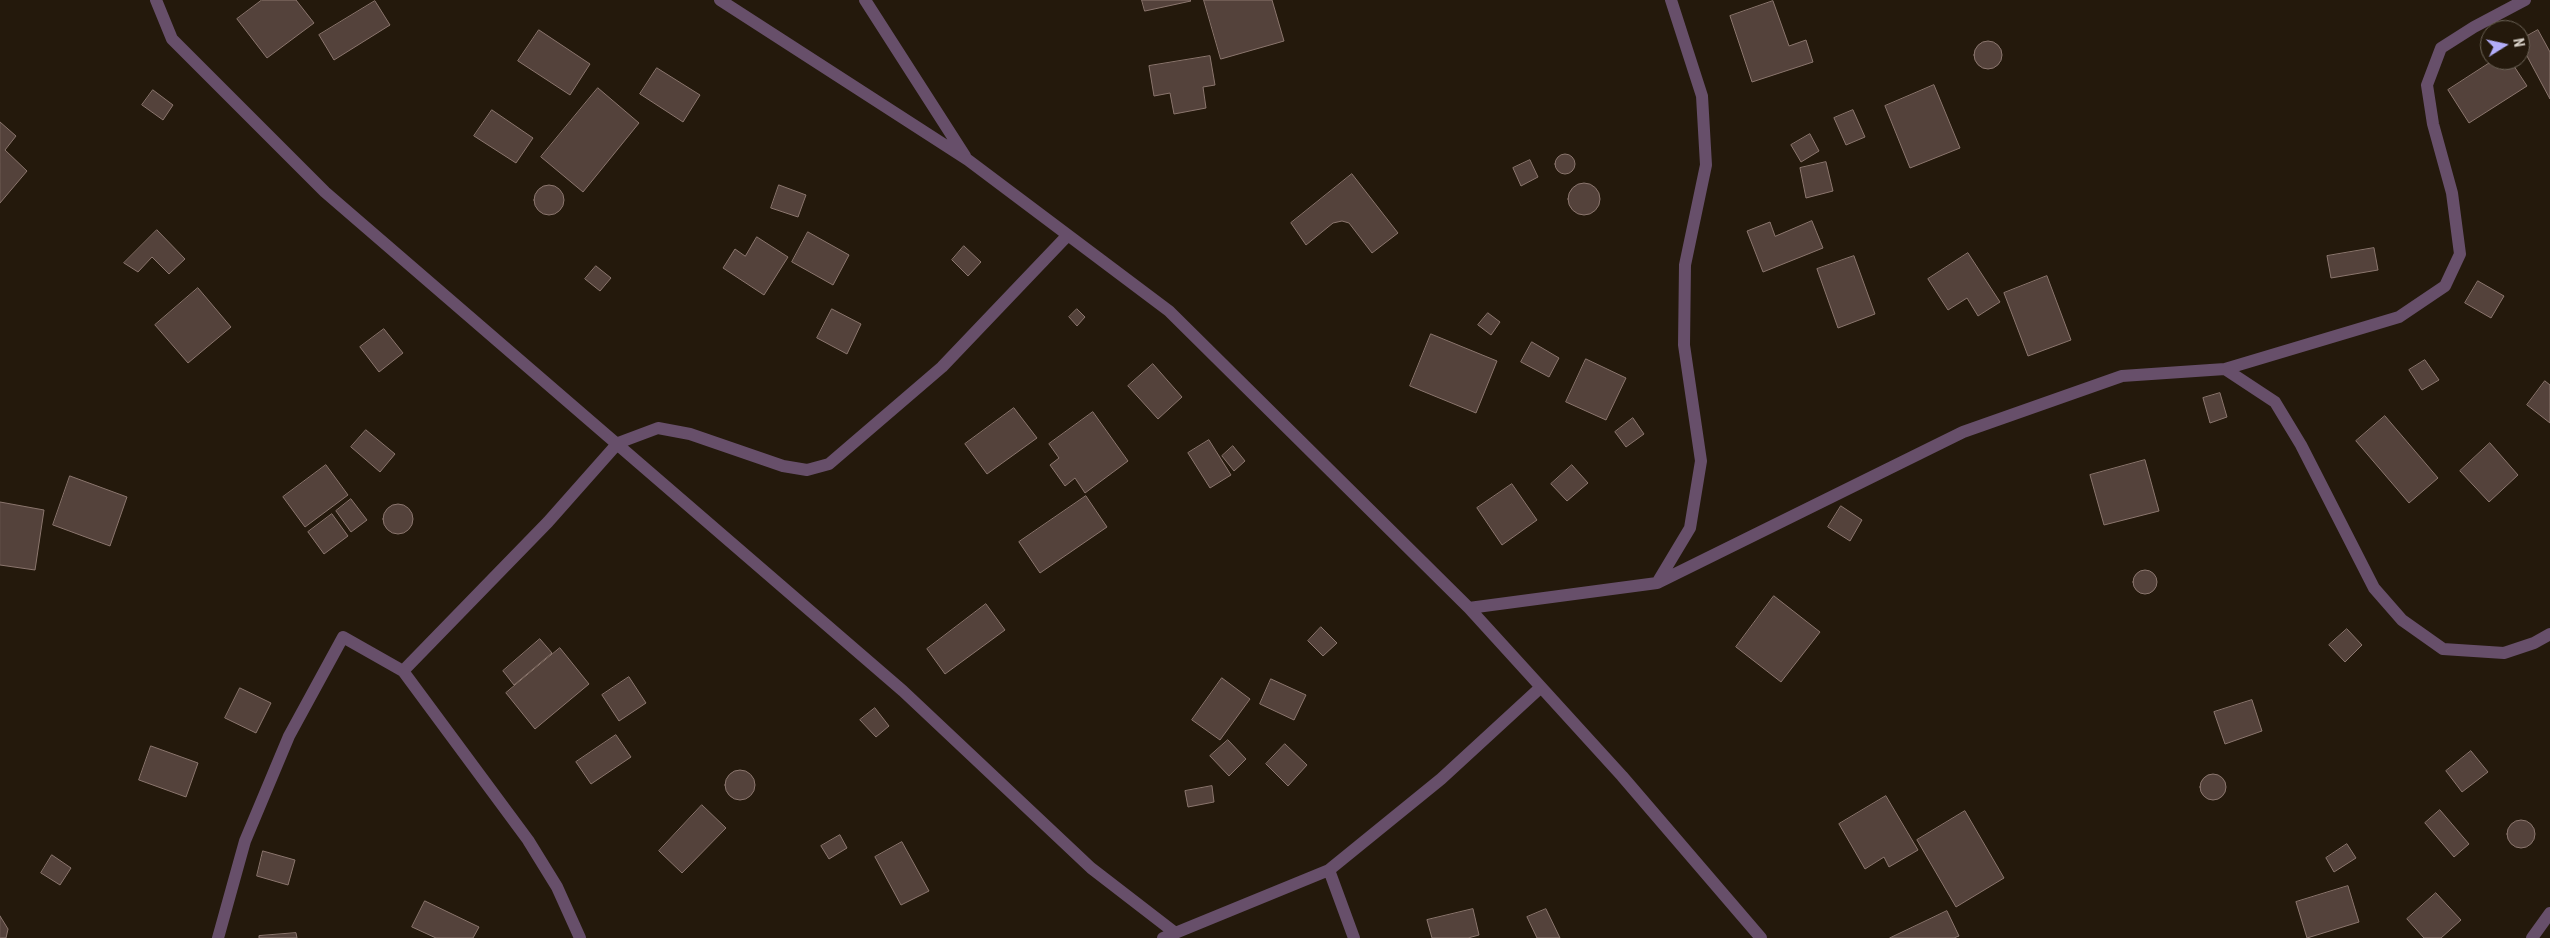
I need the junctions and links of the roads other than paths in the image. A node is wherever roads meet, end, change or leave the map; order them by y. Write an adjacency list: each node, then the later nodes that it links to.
1 (156, 0): 9 (street)
2 (720, 0): 6 (street)
3 (865, 0): 6 (street)
4 (1671, 0): 10 (street)
5 (2525, 0): 8 (street)
6 (968, 160): 7 (street)
7 (1067, 236): 9 (street); 11 (street)
8 (2225, 368): 10 (street); 12 (street)
9 (618, 442): 13 (street); 17 (street)
10 (1657, 583): 11 (street)
11 (1469, 608): 14 (street)
12 (2550, 634)
13 (403, 671): 18 (street); 19 (street)
14 (1540, 688): 15 (street); 21 (street)
15 (1328, 870): 17 (street); 20 (street)
16 (2550, 913): 22 (street)
17 (1168, 935)
18 (578, 937)
19 (218, 938)
20 (1354, 938)
21 (1761, 938)
22 (2532, 938)

